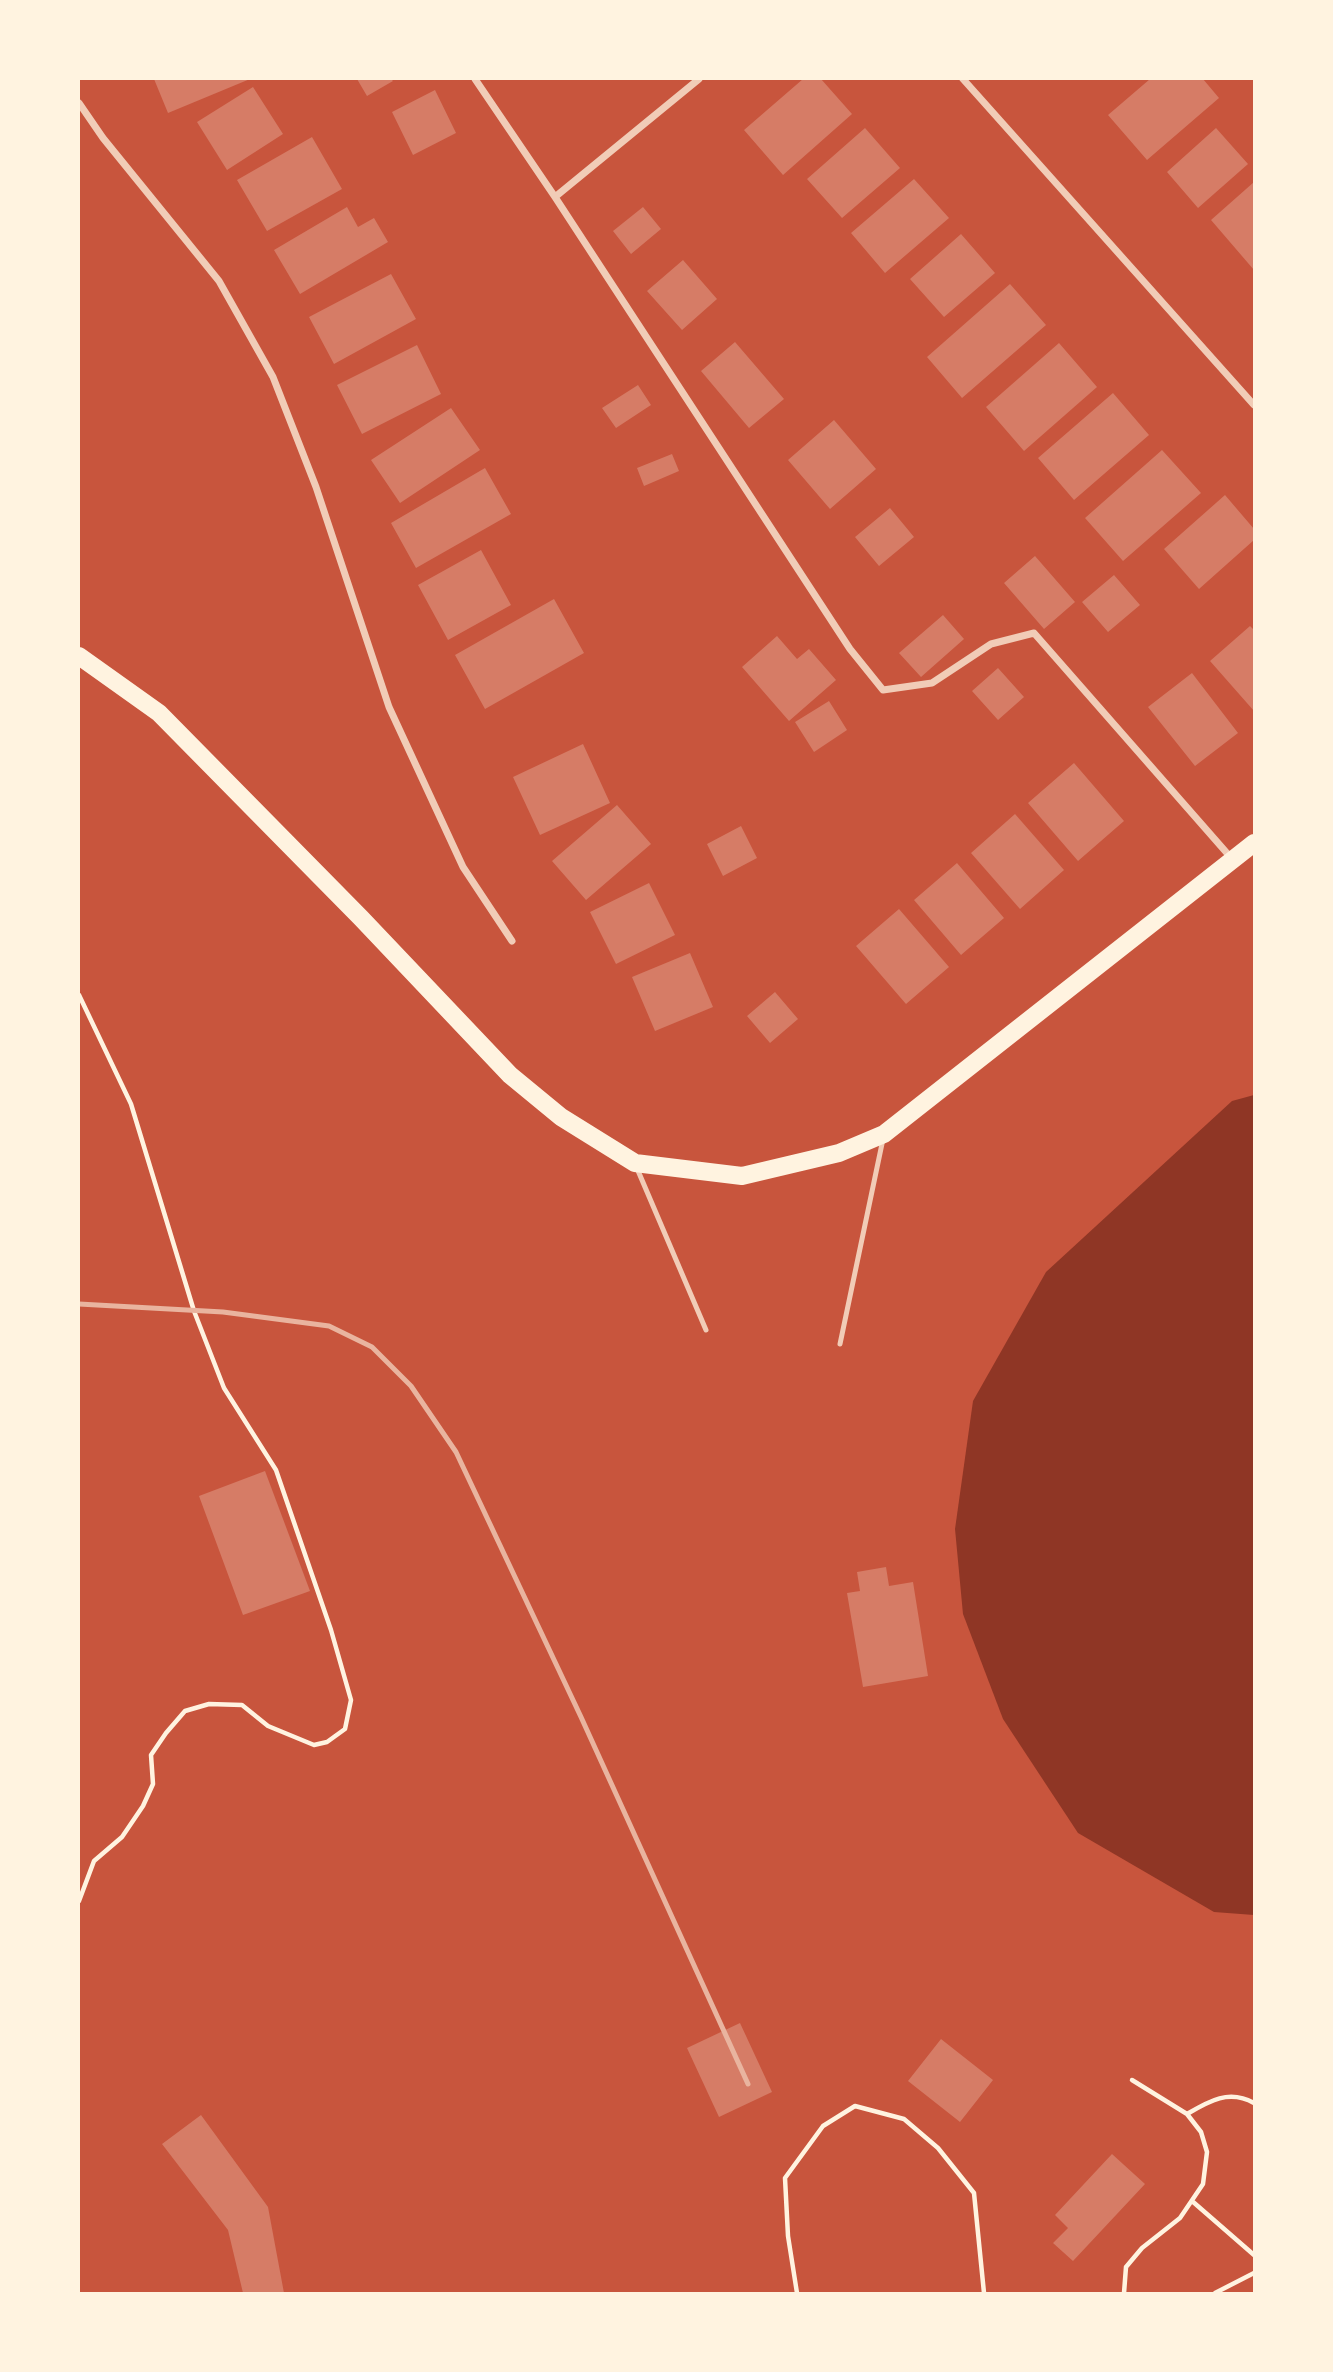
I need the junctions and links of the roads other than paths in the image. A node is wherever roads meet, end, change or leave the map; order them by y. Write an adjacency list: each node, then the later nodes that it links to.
1 (475, 79): 5 (street)
2 (699, 79): 5 (street)
3 (963, 79): 6 (street)
4 (79, 103): 10 (street)
5 (555, 197): 9 (street)
6 (1254, 405)
7 (79, 656): 12 (main road)
8 (1254, 843): 9 (main road)
9 (1233, 860): 11 (main road)
10 (512, 941)
11 (884, 1133): 12 (main road); 14 (lane)
12 (635, 1163): 13 (lane)
13 (706, 1330)
14 (840, 1344)

